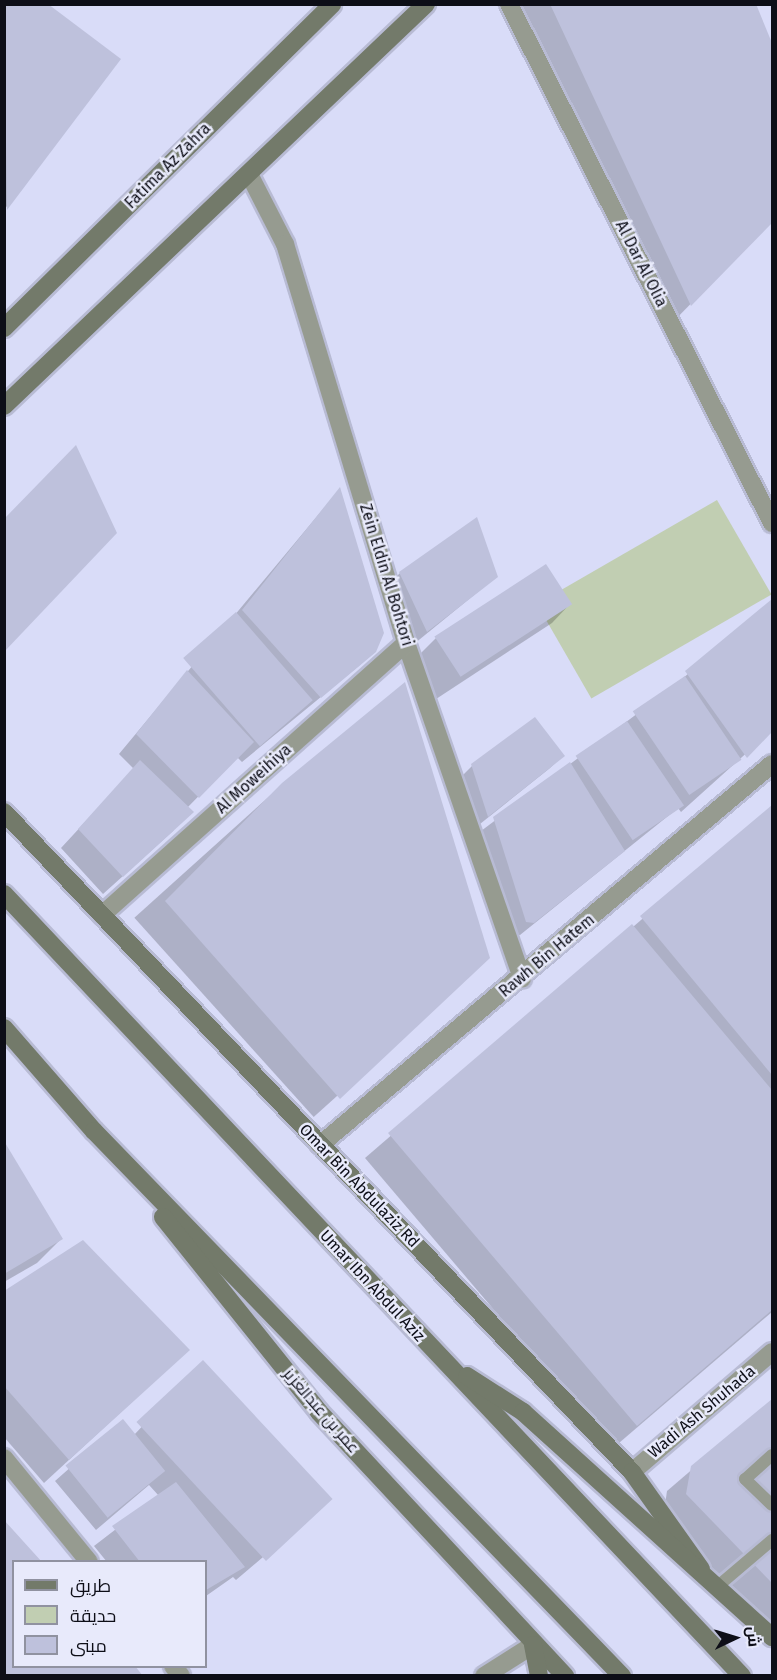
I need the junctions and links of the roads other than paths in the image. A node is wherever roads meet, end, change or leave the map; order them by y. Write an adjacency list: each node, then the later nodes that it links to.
1 (332, 4): 5 (main road, Fatima Az Zahra)
2 (426, 4): 4 (main road)
3 (509, 4): 7 (street, Al Dar Al Olia)
4 (249, 174): 6 (main road); 8 (street, Zein Eldin Al Bohtori)
5 (4, 328)
6 (4, 406)
7 (772, 523)
8 (406, 644): 12 (street, Al Moweihiya); 13 (street, Zein Eldin Al Bohtori)
9 (772, 764): 13 (street, Rawh Bin Hatem)
10 (4, 812): 12 (main road, Omar Bin Abdulaziz Rd)
11 (4, 894): 18 (main road, Umar Ibn Abdul Aziz)
12 (102, 915): 16 (main road, Omar Bin Abdulaziz Rd)
13 (522, 978): 16 (street, Rawh Bin Hatem)
14 (4, 1028): 15 (main road)
15 (94, 1131): 28 (main road, عمر بن عبدالعزيز); 32 (main road)
16 (320, 1145): 21 (main road, Omar Bin Abdulaziz Rd)
17 (772, 1352): 21 (street, Wadi Ash Shuhada)
18 (445, 1363): 25 (main road, Omar Bin Abdulaziz Rd); 33 (main road, Umar Ibn Abdul Aziz)
19 (772, 1455): 22 (lane)
20 (4, 1458): 24 (street)
21 (632, 1472): 25 (main road, Omar Bin Abdulaziz Rd)
22 (772, 1504)
23 (772, 1540): 26 (lane)
24 (86, 1560)
25 (701, 1569): 26 (main road, Omar Bin Abdulaziz Rd)
26 (718, 1586): 27 (main road, Omar Bin Abdulaziz Rd)
27 (772, 1637)
28 (533, 1645): 29 (street); 30 (main road); 31 (main road, عمر بن عبدالعزيز)
29 (484, 1676)
30 (539, 1676)
31 (565, 1676)
32 (622, 1676)
33 (742, 1676)

